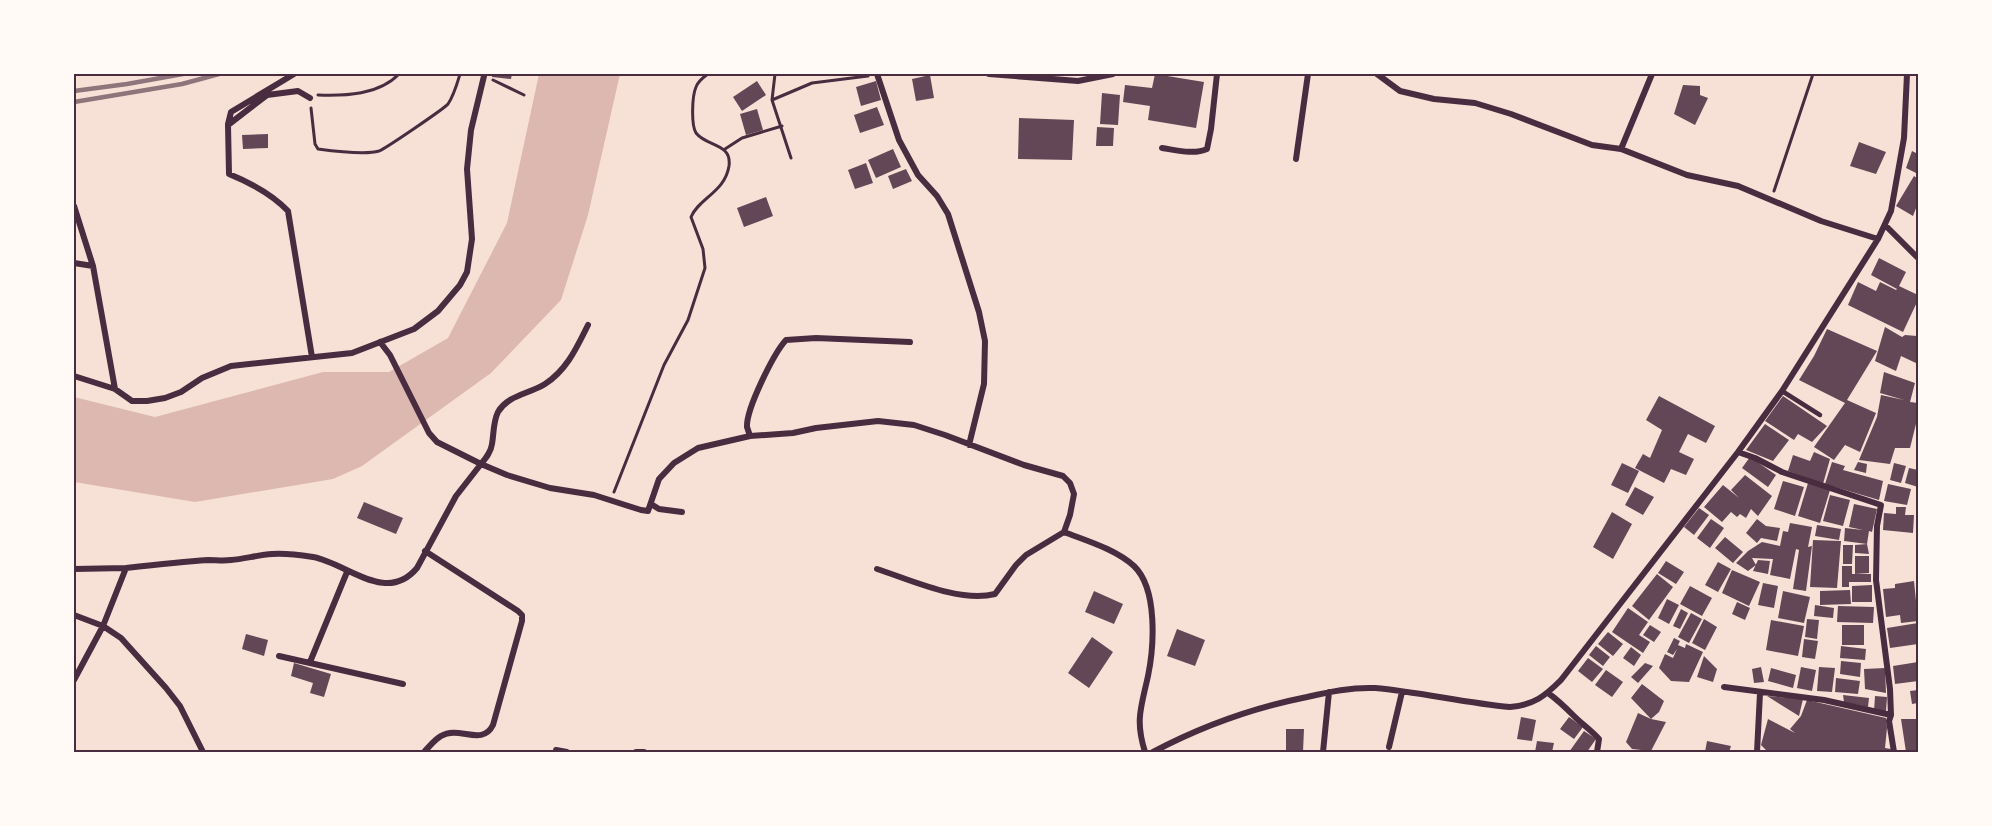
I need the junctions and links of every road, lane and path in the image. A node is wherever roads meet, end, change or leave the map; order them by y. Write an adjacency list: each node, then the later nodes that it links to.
1 (294, 74): 19 (street)
2 (399, 74): 17 (path)
3 (460, 74): 17 (path)
4 (708, 74): 22 (path)
5 (775, 74): 18 (path)
6 (989, 74): 7 (street)
7 (1113, 74)
8 (1217, 74): 21 (street)
9 (1308, 74): 25 (street)
10 (1377, 74): 23 (street)
11 (1652, 74): 23 (street)
12 (1813, 74): 26 (path)
13 (1907, 74): 28 (street)
14 (878, 75): 18 (path); 42 (street)
15 (484, 76): 16 (path); 34 (street)
16 (524, 95)
17 (310, 98): 19 (street)
18 (772, 100): 20 (path)
19 (228, 125): 36 (street)
20 (782, 126): 22 (path); 24 (path)
21 (1162, 148)
22 (725, 149): 45 (path)
23 (1621, 149): 26 (street)
24 (791, 158)
25 (1296, 159)
26 (1772, 198): 29 (street)
27 (74, 206): 32 (street)
28 (1885, 225): 29 (street); 30 (street)
29 (1878, 239): 39 (street)
30 (1918, 258)
31 (74, 263): 32 (street)
32 (93, 266): 38 (street)
33 (588, 325): 44 (street)
34 (380, 342): 36 (street); 44 (street)
35 (909, 342): 41 (street)
36 (312, 357): 38 (street)
37 (74, 376): 38 (street)
38 (114, 389)
39 (1782, 391): 40 (lane); 43 (street)
40 (1820, 415)
41 (750, 436): 42 (street); 46 (street)
42 (969, 445): 48 (street)
43 (1738, 452): 63 (street); 65 (street)
44 (482, 464): 45 (street); 49 (street)
45 (610, 501): 46 (street)
46 (648, 511): 47 (street)
47 (682, 512)
48 (1064, 532): 52 (street); 73 (street)
49 (425, 551): 53 (street); 69 (street)
50 (126, 568): 51 (street); 53 (street); 55 (street)
51 (74, 569)
52 (877, 569)
53 (347, 572): 57 (street)
54 (74, 615): 55 (street)
55 (103, 626): 58 (street); 68 (street)
56 (279, 656): 57 (street)
57 (310, 662): 59 (street)
58 (74, 680)
59 (403, 684)
60 (1724, 687): 64 (street)
61 (1329, 692): 62 (street); 74 (street); 75 (street)
62 (1402, 692): 63 (street); 66 (street)
63 (1548, 693): 76 (street)
64 (1760, 693): 65 (street); 77 (street)
65 (1892, 715): 78 (street)
66 (1389, 747)
67 (556, 750): 70 (street)
68 (204, 753)
69 (424, 753)
70 (567, 753)
71 (636, 753): 72 (street)
72 (644, 753)
73 (1145, 753)
74 (1153, 753)
75 (1323, 753)
76 (1598, 753)
77 (1757, 753)
78 (1894, 753)

